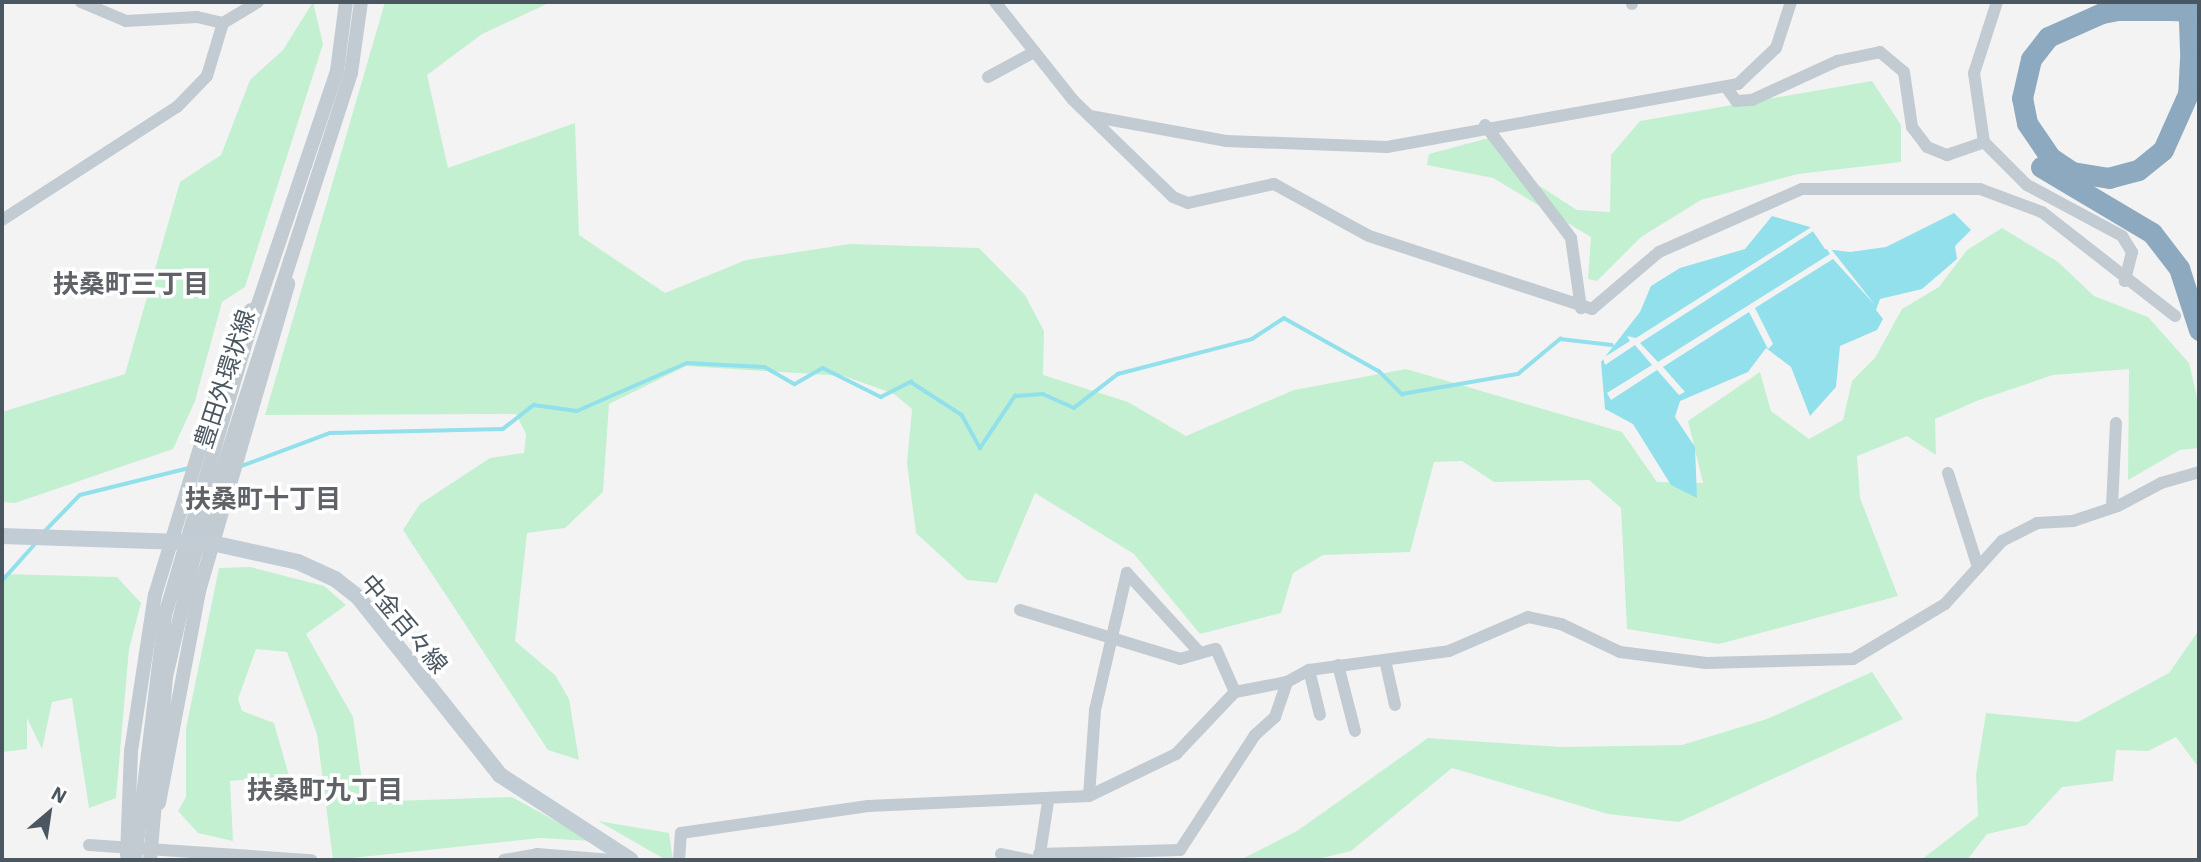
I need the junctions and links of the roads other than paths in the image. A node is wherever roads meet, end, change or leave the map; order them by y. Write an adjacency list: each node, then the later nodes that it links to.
1 (81, 2): 12 (street)
2 (258, 2): 12 (street)
3 (346, 2): 13 (street, 豊田外環状線)
4 (361, 2): 13 (street, 豊田外環状線)
5 (995, 2): 14 (street)
6 (1791, 2): 17 (street)
7 (1997, 2): 20 (street)
8 (2088, 2): 27 (highway)
9 (2196, 2): 15 (highway)
10 (2179, 6): 10 (highway); 11 (highway)
11 (2199, 11)
12 (223, 23): 21 (street)
13 (350, 42): 22 (street, 豊田外環状線); 24 (street, 豊田外環状線)
14 (1034, 52): 16 (street); 18 (street)
15 (2199, 75)
16 (988, 78)
17 (1726, 88): 19 (street); 20 (street)
18 (1090, 116): 19 (street); 25 (street)
19 (1485, 125): 25 (street)
20 (1984, 142): 23 (street)
21 (2, 220)
22 (299, 227): 28 (street, 豊田外環状線); 35 (street)
23 (2125, 281): 25 (street); 26 (street)
24 (265, 289): 28 (street, 豊田外環状線); 34 (street)
25 (1581, 308)
26 (2175, 316)
27 (2199, 330)
28 (256, 334): 50 (street, 豊田外環状線); 50 (street, 豊田外環状線)
29 (2116, 423): 32 (street)
30 (2199, 472): 32 (street)
31 (1948, 473): 36 (street)
32 (2112, 507): 36 (street)
33 (2, 536): 34 (main road, 中金百々線)
34 (169, 541): 35 (main road, 中金百々線); 55 (street)
35 (212, 543): 50 (street); 61 (main road, 中金百々線)
36 (1978, 567): 40 (street)
37 (1020, 610): 38 (street)
38 (1108, 636): 39 (street); 39 (street); 48 (street)
39 (1200, 653): 44 (street)
40 (1385, 660): 41 (street); 45 (street)
41 (1338, 665): 42 (street); 47 (street)
42 (1309, 670): 43 (street); 46 (street)
43 (1287, 682): 44 (street); 54 (street)
44 (1235, 692): 48 (street)
45 (1395, 705)
46 (1320, 715)
47 (1355, 731)
48 (1089, 796): 49 (street)
49 (1048, 803): 53 (street); 62 (street)
50 (144, 826): 56 (street, 豊田外環状線); 57 (street, 豊田外環状線)
51 (89, 845): 58 (street)
52 (1001, 854): 53 (street)
53 (1036, 858): 54 (street)
54 (1090, 858)
55 (127, 860)
56 (135, 860)
57 (150, 860)
58 (311, 860)
59 (504, 860): 60 (street)
60 (611, 860)
61 (631, 860)
62 (679, 860)

